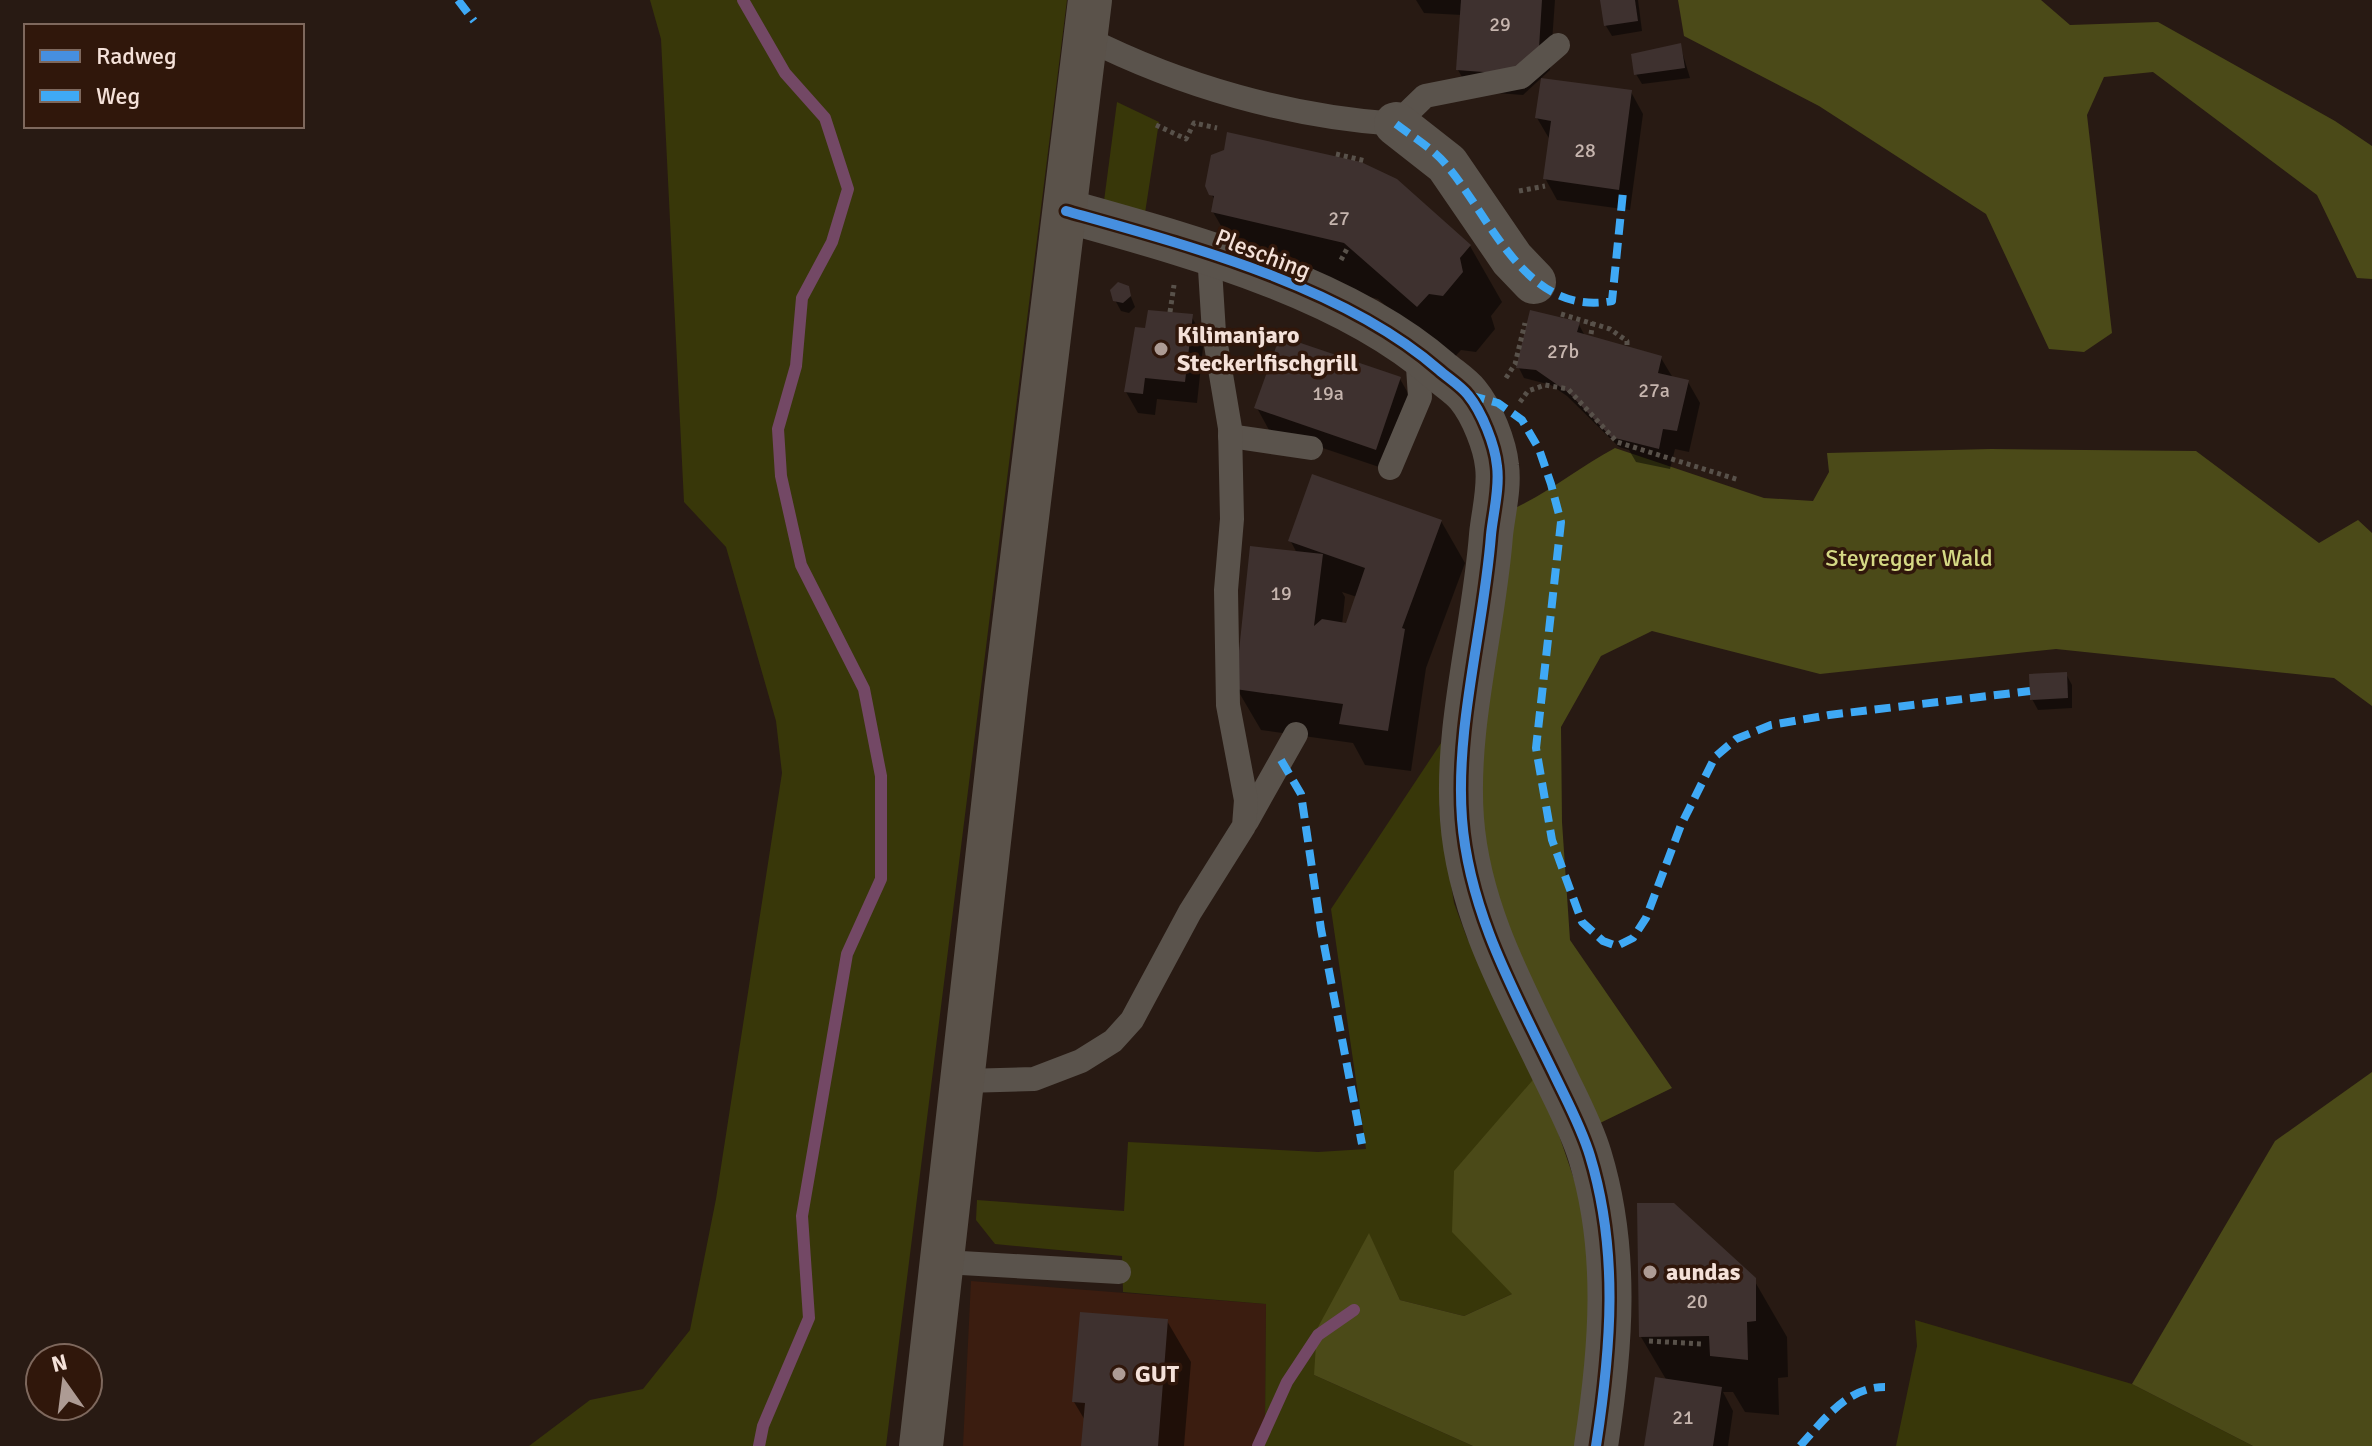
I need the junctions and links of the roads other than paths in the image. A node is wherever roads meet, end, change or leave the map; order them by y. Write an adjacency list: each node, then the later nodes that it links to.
1 (1088, 19): 3 (lane); 4 (main road)
2 (1558, 45): 3 (lane)
3 (1396, 124): 6 (street)
4 (1066, 211): 5 (street, Plesching); 13 (main road)
5 (1209, 253): 7 (street, Plesching); 8 (lane)
6 (1534, 282)
7 (1417, 350): 10 (lane); 17 (street, Plesching)
8 (1230, 436): 9 (lane); 12 (lane)
9 (1311, 448)
10 (1390, 468)
11 (1296, 734): 12 (lane)
12 (1244, 826): 13 (lane)
13 (964, 1081): 14 (main road)
14 (944, 1262): 15 (lane); 16 (main road)
15 (1119, 1272)
16 (921, 1446)
17 (1596, 1446)

